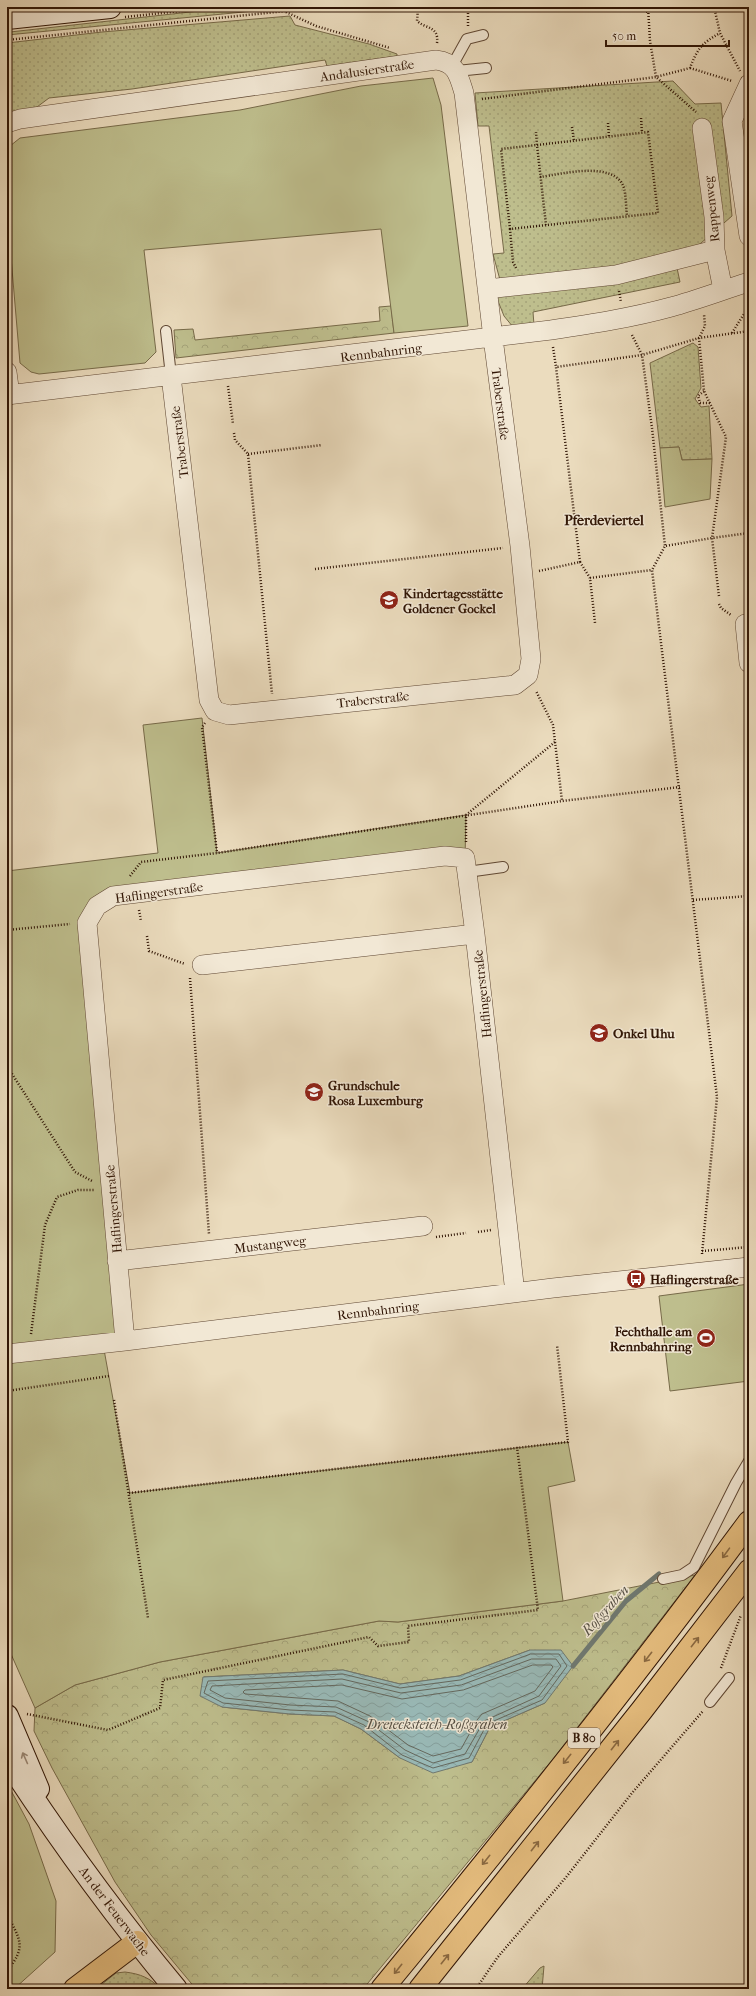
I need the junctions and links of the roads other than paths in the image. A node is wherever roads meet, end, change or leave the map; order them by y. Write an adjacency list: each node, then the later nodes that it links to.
1 (110, 7): 2 (street)
2 (7, 18)
3 (483, 34): 4 (lane)
4 (449, 66): 5 (lane); 7 (street, Andalusierstraße); 12 (street)
5 (486, 68)
6 (749, 84): 9 (street)
7 (7, 123)
8 (702, 128): 10 (street, Rappenweg)
9 (749, 236)
10 (715, 250): 12 (street); 13 (street, Rappenweg)
11 (749, 282): 13 (street, Rennbahnring)
12 (487, 288): 15 (street)
13 (723, 290): 15 (street, Rennbahnring)
14 (166, 331): 17 (lane)
15 (493, 338): 17 (street, Rennbahnring); 17 (street, Traberstraße)
16 (7, 372): 18 (street)
17 (171, 376): 18 (street, Rennbahnring)
18 (8, 395)
19 (749, 624): 20 (street)
20 (749, 663)
21 (466, 865): 22 (lane); 23 (street, Haflingerstraße); 26 (street, Haflingerstraße)
22 (502, 867)
23 (476, 934): 24 (street, Haflingerstraße); 28 (street, Haflingerstraße)
24 (194, 968)
25 (423, 1226): 26 (street, Mustangweg)
26 (117, 1261): 29 (street, Haflingerstraße)
27 (749, 1267): 28 (street, Rennbahnring)
28 (515, 1293): 29 (street, Rennbahnring)
29 (125, 1341): 30 (street, Rennbahnring)
30 (7, 1354)
31 (749, 1461): 34 (lane)
32 (749, 1522): 43 (highway, B 80, one-way to 43)
33 (749, 1571): 44 (highway, B 80, one-way to 33)
34 (663, 1579)
35 (729, 1678): 36 (lane)
36 (710, 1702)
37 (15, 1714): 39 (street, An der Feuerwache, one-way to 37)
38 (7, 1759): 39 (street, An der Feuerwache)
39 (55, 1833): 40 (street, An der Feuerwache)
40 (137, 1942): 41 (highway); 42 (street, An der Feuerwache)
41 (75, 1989)
42 (176, 1989)
43 (382, 1989)
44 (420, 1989)

